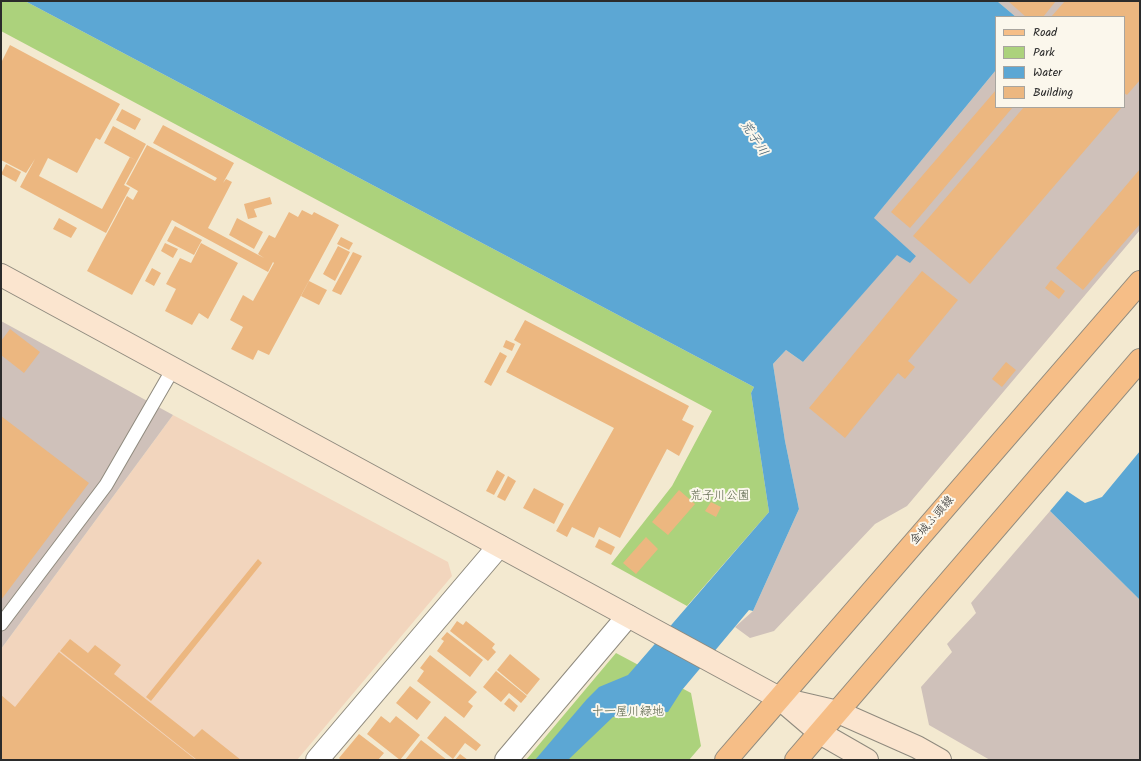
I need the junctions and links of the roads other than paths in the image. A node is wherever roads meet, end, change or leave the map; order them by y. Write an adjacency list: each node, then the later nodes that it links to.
1 (1, 276): 4 (street)
2 (1140, 282): 8 (main road, 金城ふ頭線)
3 (1140, 360): 9 (main road)
4 (173, 369): 5 (street); 7 (lane)
5 (499, 546): 6 (street); 11 (street)
6 (628, 616): 8 (street); 12 (street)
7 (1, 624)
8 (779, 698): 9 (street); 10 (street); 13 (main road, 金城ふ頭線)
9 (838, 712): 10 (main road); 16 (street)
10 (820, 734): 14 (main road); 15 (street)
11 (317, 760)
12 (506, 760)
13 (726, 760)
14 (796, 760)
15 (867, 760)
16 (940, 760)

